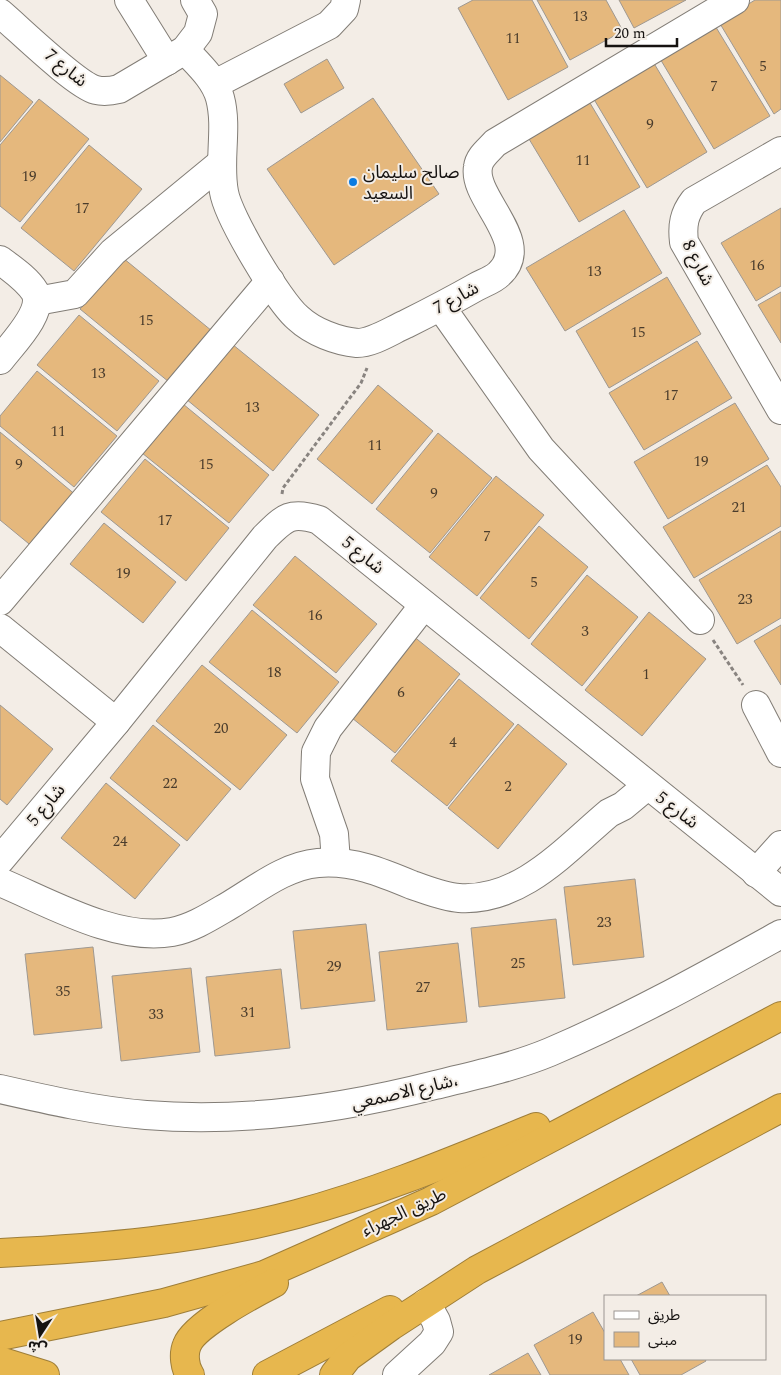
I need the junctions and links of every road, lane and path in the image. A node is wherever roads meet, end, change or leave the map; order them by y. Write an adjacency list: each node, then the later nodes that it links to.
1 (129, 0): 6 (street)
2 (195, 0): 6 (street, شارع 7)
3 (346, 0): 7 (street)
4 (735, 0): 13 (street, شارع 7)
5 (0, 13): 6 (street, شارع 7)
6 (176, 55): 7 (street)
7 (214, 84): 9 (street)
8 (781, 151): 16 (street, شارع 8)
9 (220, 164): 11 (street); 12 (street)
10 (0, 260): 12 (street)
11 (270, 281): 14 (street); 18 (street)
12 (37, 301): 15 (street)
13 (441, 307): 14 (street, شارع 7); 20 (street)
14 (358, 343): 17 (path)
15 (0, 360)
16 (781, 410)
17 (291, 516): 19 (street, شارع 5); 23 (street, شارع 5)
18 (0, 601)
19 (424, 605): 25 (street, شارع 5); 28 (street)
20 (700, 620): 22 (path)
21 (0, 628): 23 (street)
22 (756, 705): 24 (street)
23 (116, 722): 27 (street, شارع 5)
24 (781, 753)
25 (639, 780): 28 (street); 29 (street, شارع 5)
26 (781, 845): 29 (street)
27 (0, 860)
28 (336, 862): 30 (street)
29 (756, 873): 31 (street, شارع 5)
30 (0, 882)
31 (781, 892)
32 (781, 934): 35 (street, شارع الاصمعي،)
33 (781, 1016): 34 (highway, طريق الجهراء)
34 (661, 1078): 37 (highway, طريق الجهراء); 38 (highway)
35 (0, 1089)
36 (781, 1108): 39 (highway)
37 (431, 1201): 41 (highway, طريق الجهراء); 44 (highway)
38 (0, 1254)
39 (477, 1270): 40 (highway); 45 (highway)
40 (426, 1303): 46 (highway); 47 (street)
41 (0, 1336)
42 (0, 1361): 43 (highway)
43 (45, 1375)
44 (190, 1375)
45 (267, 1375)
46 (334, 1375)
47 (397, 1375)

